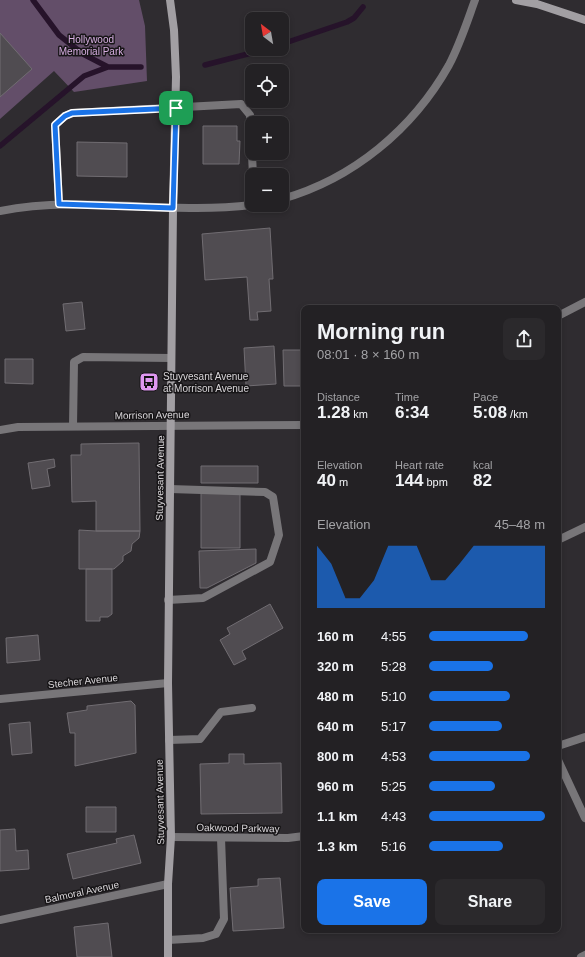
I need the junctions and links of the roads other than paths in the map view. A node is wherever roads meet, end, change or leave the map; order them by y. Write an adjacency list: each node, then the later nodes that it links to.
1 (170, 0): 5 (main road, Stuyvesant Avenue)
2 (475, 0): 7 (street)
3 (516, 0): 4 (main road)
4 (585, 20)
5 (176, 108): 6 (street); 8 (street); 10 (main road, Stuyvesant Avenue)
6 (252, 168)
7 (289, 197)
8 (59, 204): 10 (street); 11 (street)
9 (245, 206): 10 (street)
10 (173, 208): 14 (main road, Stuyvesant Avenue)
11 (0, 211)
12 (585, 302): 13 (street)
13 (561, 314)
14 (171, 358): 15 (main road, Stuyvesant Avenue); 17 (street)
15 (171, 425): 16 (street, Morrison Avenue); 17 (street, Morrison Avenue); 19 (main road, Stuyvesant Avenue)
16 (301, 425)
17 (73, 426): 18 (street, Morrison Avenue)
18 (0, 430)
19 (170, 489): 22 (main road, Stuyvesant Avenue); 22 (street)
20 (585, 526): 21 (street)
21 (561, 538)
22 (168, 600): 23 (main road, Stuyvesant Avenue)
23 (168, 683): 24 (street, Stecher Avenue); 27 (main road, Stuyvesant Avenue)
24 (0, 699)
25 (252, 708): 27 (street)
26 (585, 737): 28 (street)
27 (169, 740): 32 (main road, Stuyvesant Avenue)
28 (561, 745)
29 (561, 766): 30 (street)
30 (585, 818)
31 (301, 836): 33 (street, Oakwood Parkway)
32 (171, 837): 33 (street, Oakwood Parkway); 34 (main road, Stuyvesant Avenue)
33 (221, 838): 36 (street)
34 (168, 884): 35 (street, Balmoral Avenue); 36 (main road, Stuyvesant Avenue)
35 (0, 920)
36 (168, 940): 38 (main road, Stuyvesant Avenue)
37 (585, 955): 39 (street)
38 (168, 957)
39 (581, 957)

